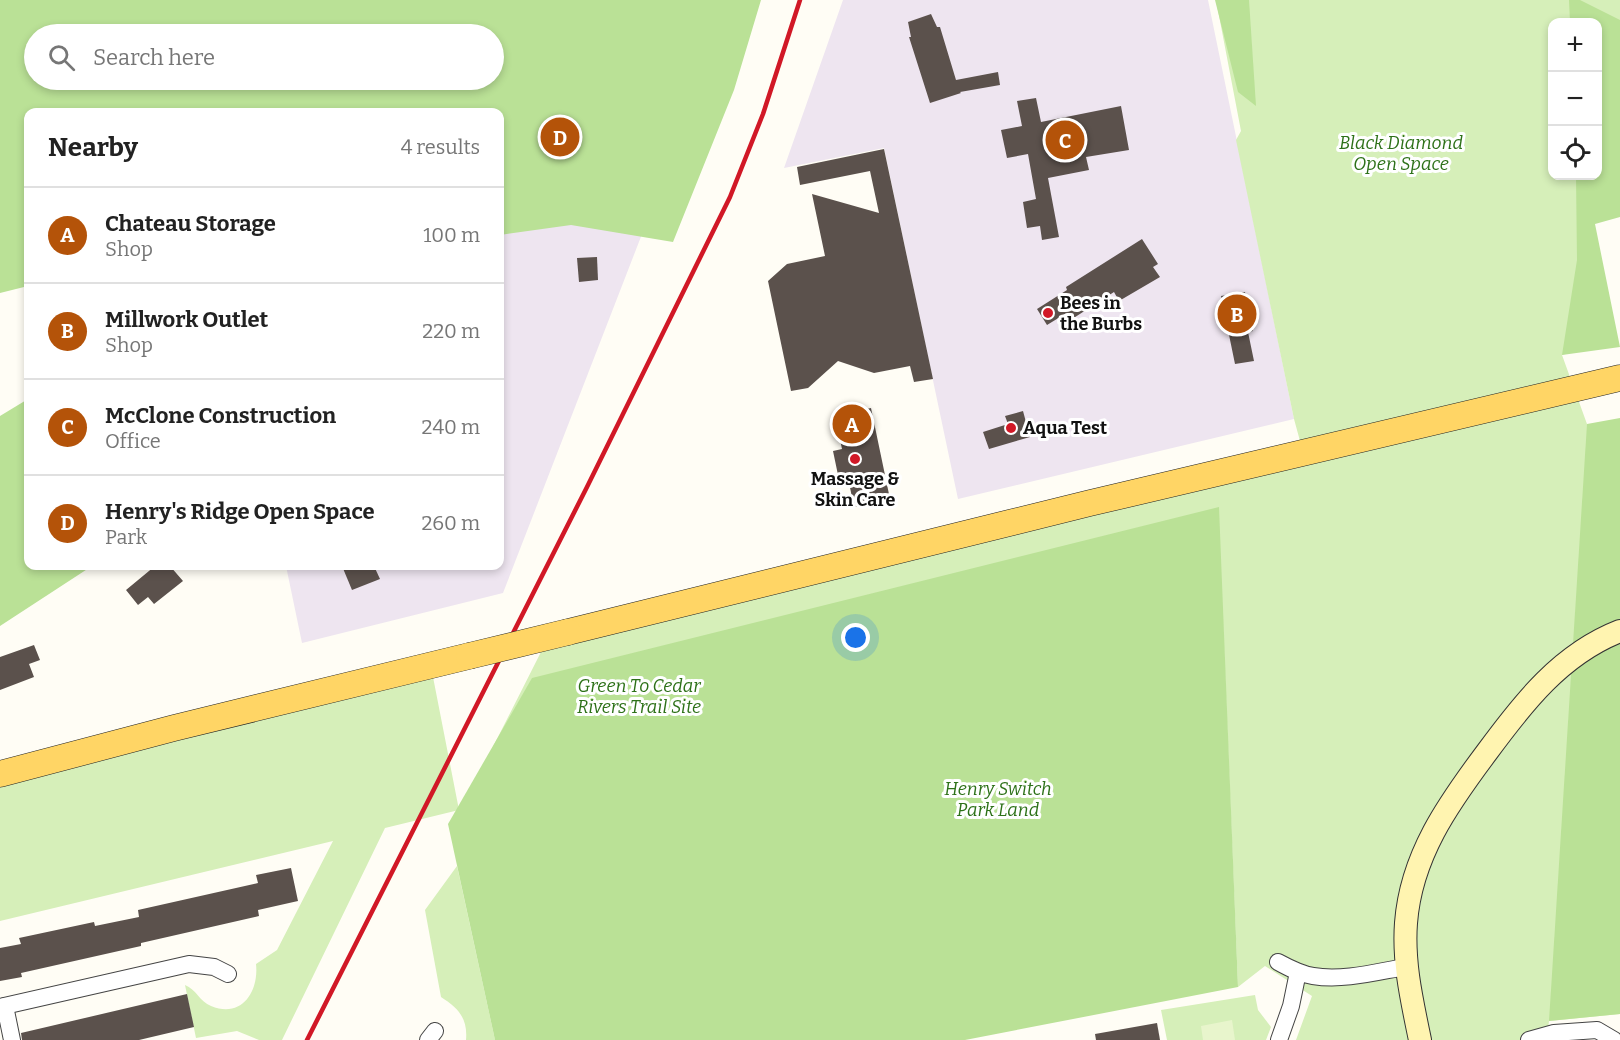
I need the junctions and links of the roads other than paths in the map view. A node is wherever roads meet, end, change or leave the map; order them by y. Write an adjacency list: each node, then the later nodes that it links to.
1 (1620, 378): 3 (main road, bridge)
2 (1620, 631): 5 (street)
3 (0, 774)
4 (1278, 962): 6 (street)
5 (1406, 967): 6 (street); 11 (street)
6 (1298, 972): 10 (street)
7 (228, 974): 8 (street)
8 (3, 1007): 9 (street)
9 (12, 1040)
10 (1279, 1040)
11 (1420, 1040)
12 (1529, 1040): 13 (street)
13 (1614, 1040)

